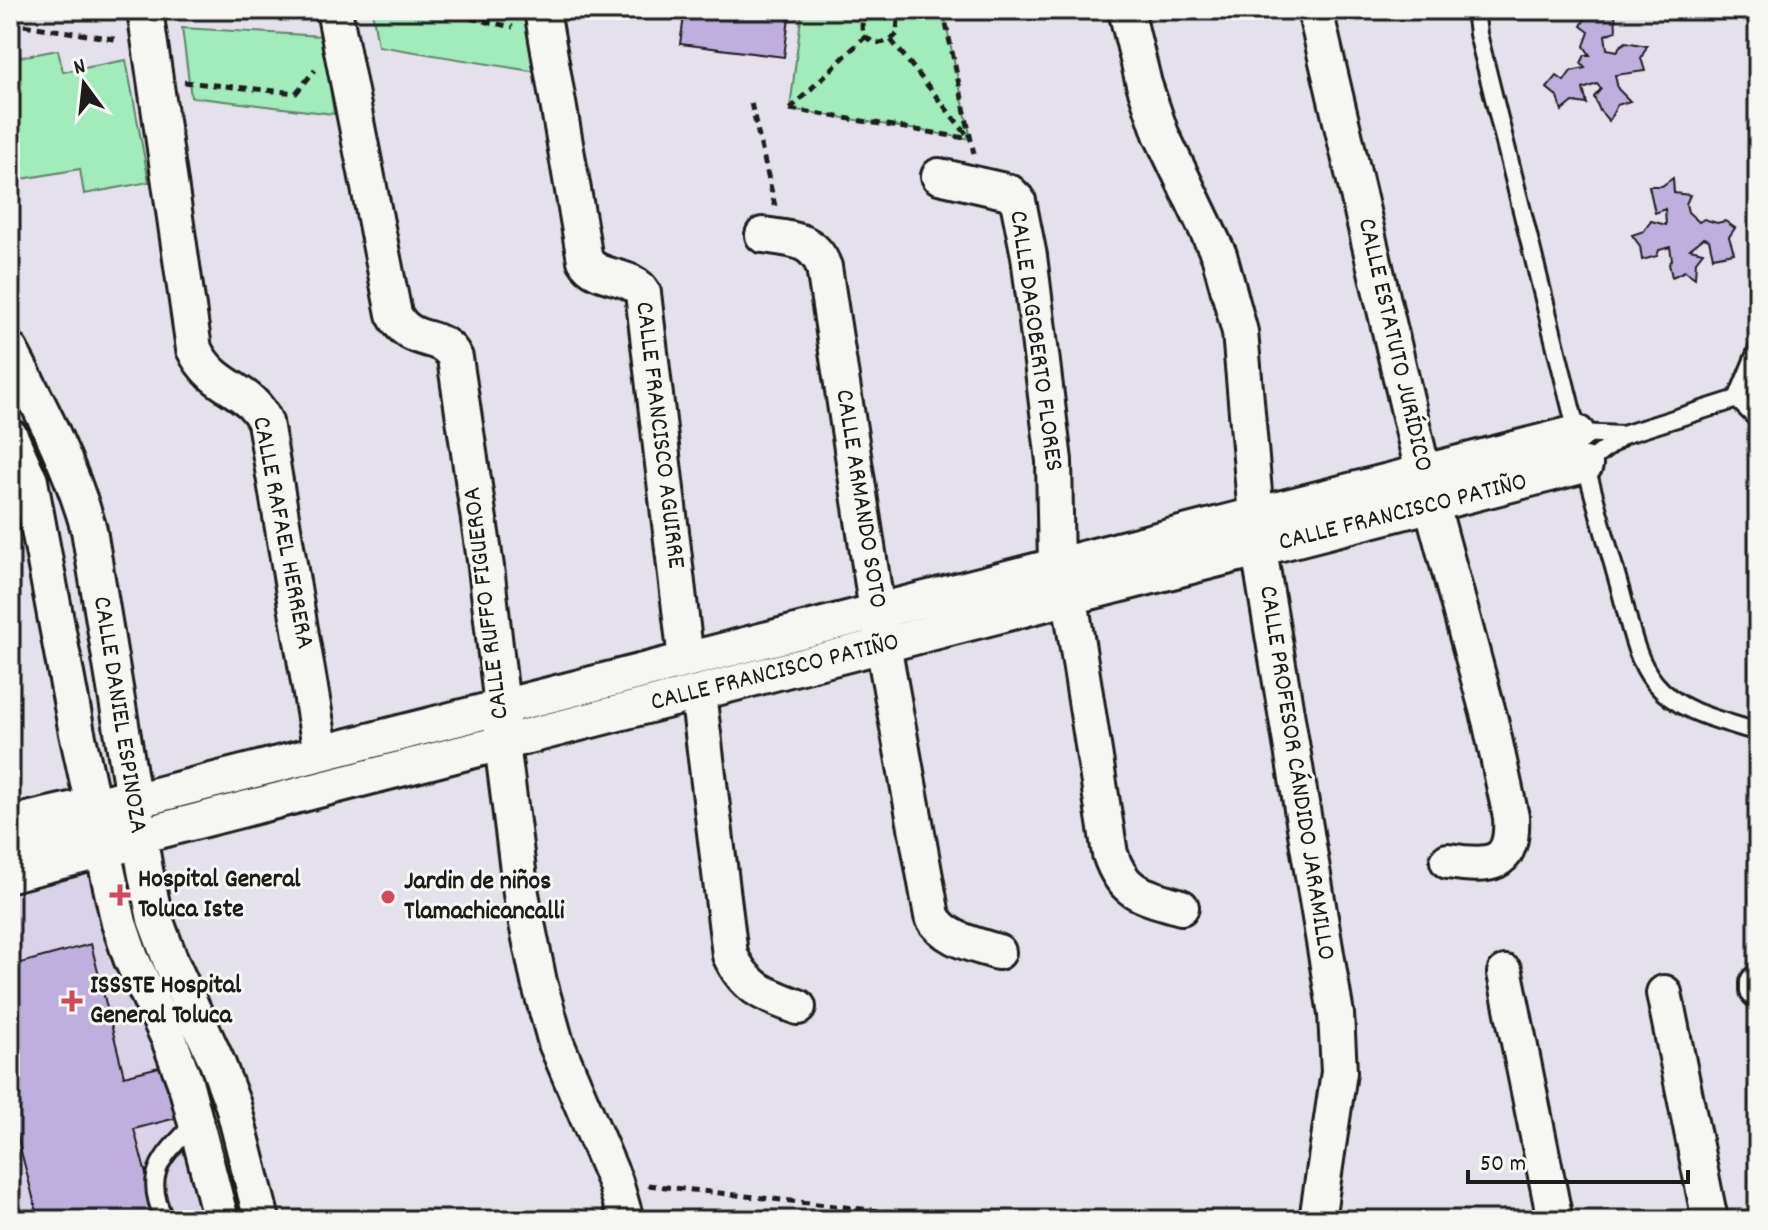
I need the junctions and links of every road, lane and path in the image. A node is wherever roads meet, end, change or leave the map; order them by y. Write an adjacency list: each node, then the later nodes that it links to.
1 (145, 10): 14 (street, CALLE RAFAEL HERRERA)
2 (429, 10): 9 (path)
3 (868, 10): 12 (path)
4 (894, 10): 13 (path)
5 (943, 10): 17 (path)
6 (1315, 10): 28 (street, CALLE ESTATUTO JURÍDICO)
7 (1475, 10): 27 (lane)
8 (1133, 12): 30 (street, CALLE PROFESOR CÁNDIDO JARAMILLO)
9 (544, 22): 36 (street, CALLE FRANCISCO AGUIRRE)
10 (10, 23): 14 (path)
11 (337, 25): 15 (path); 38 (street, CALLE RUFFO FIGUEROA)
12 (866, 36): 13 (path); 17 (path)
13 (891, 40): 17 (path)
14 (152, 44): 15 (street, CALLE RAFAEL HERRERA)
15 (157, 80): 41 (street, CALLE RAFAEL HERRERA)
16 (751, 103): 20 (path)
17 (971, 139): 19 (path)
18 (939, 176): 19 (street, CALLE DAGOBERTO FLORES)
19 (980, 184): 32 (street, CALLE DAGOBERTO FLORES)
20 (773, 237): 34 (street, CALLE ARMANDO SOTO)
21 (1758, 348): 23 (lane)
22 (10, 350): 42 (street, CALLE DANIEL ESPINOZA)
23 (1737, 399): 24 (lane); 25 (lane)
24 (1758, 420)
25 (1623, 435): 27 (lane); 27 (lane)
26 (10, 436): 42 (street, CALLE DANIEL ESPINOZA)
27 (1581, 449): 28 (street, CALLE FRANCISCO PATIÑO); 29 (street, CALLE FRANCISCO PATIÑO); 39 (lane)
28 (1423, 472): 29 (street, CALLE ESTATUTO JURÍDICO); 30 (street, CALLE FRANCISCO PATIÑO)
29 (1432, 505): 31 (street, CALLE FRANCISCO PATIÑO); 44 (street, CALLE ESTATUTO JURÍDICO)
30 (1257, 514): 31 (street, CALLE PROFESOR CÁNDIDO JARAMILLO); 32 (street, CALLE FRANCISCO PATIÑO)
31 (1259, 550): 33 (street, CALLE FRANCISCO PATIÑO); 58 (street, CALLE PROFESOR CÁNDIDO JARAMILLO)
32 (1056, 566): 34 (street, CALLE FRANCISCO PATIÑO)
33 (1070, 598): 35 (street, CALLE FRANCISCO PATIÑO); 46 (street)
34 (877, 611): 35 (street, CALLE ARMANDO SOTO); 36 (street, CALLE FRANCISCO PATIÑO)
35 (885, 645): 37 (street, CALLE FRANCISCO PATIÑO); 47 (street, CALLE ARMANDO SOTO)
36 (686, 660): 38 (street, CALLE FRANCISCO PATIÑO)
37 (698, 693): 40 (street, CALLE FRANCISCO PATIÑO); 50 (street)
38 (502, 707): 40 (street, CALLE RUFFO FIGUEROA); 41 (street, CALLE FRANCISCO PATIÑO)
39 (1758, 732)
40 (502, 743): 42 (street, CALLE FRANCISCO PATIÑO); 52 (street, CALLE RUFFO FIGUEROA)
41 (321, 753): 42 (street, CALLE FRANCISCO PATIÑO)
42 (118, 823): 43 (street, CALLE FRANCISCO PATIÑO); 45 (street, CALLE FRANCISCO PATIÑO); 51 (street, CALLE DANIEL ESPINOZA); 55 (street, CALLE DANIEL ESPINOZA)
43 (10, 829)
44 (1448, 861)
45 (10, 869)
46 (1181, 907)
47 (998, 952)
48 (1505, 973): 59 (street)
49 (1664, 993): 60 (street)
50 (798, 1007)
51 (196, 1122): 53 (lane); 54 (street, CALLE DANIEL ESPINOZA)
52 (615, 1182): 56 (street, CALLE RUFFO FIGUEROA); 57 (path)
53 (165, 1220)
54 (221, 1220)
55 (262, 1220)
56 (626, 1220)
57 (960, 1220)
58 (1317, 1220)
59 (1555, 1220)
60 (1710, 1220)

